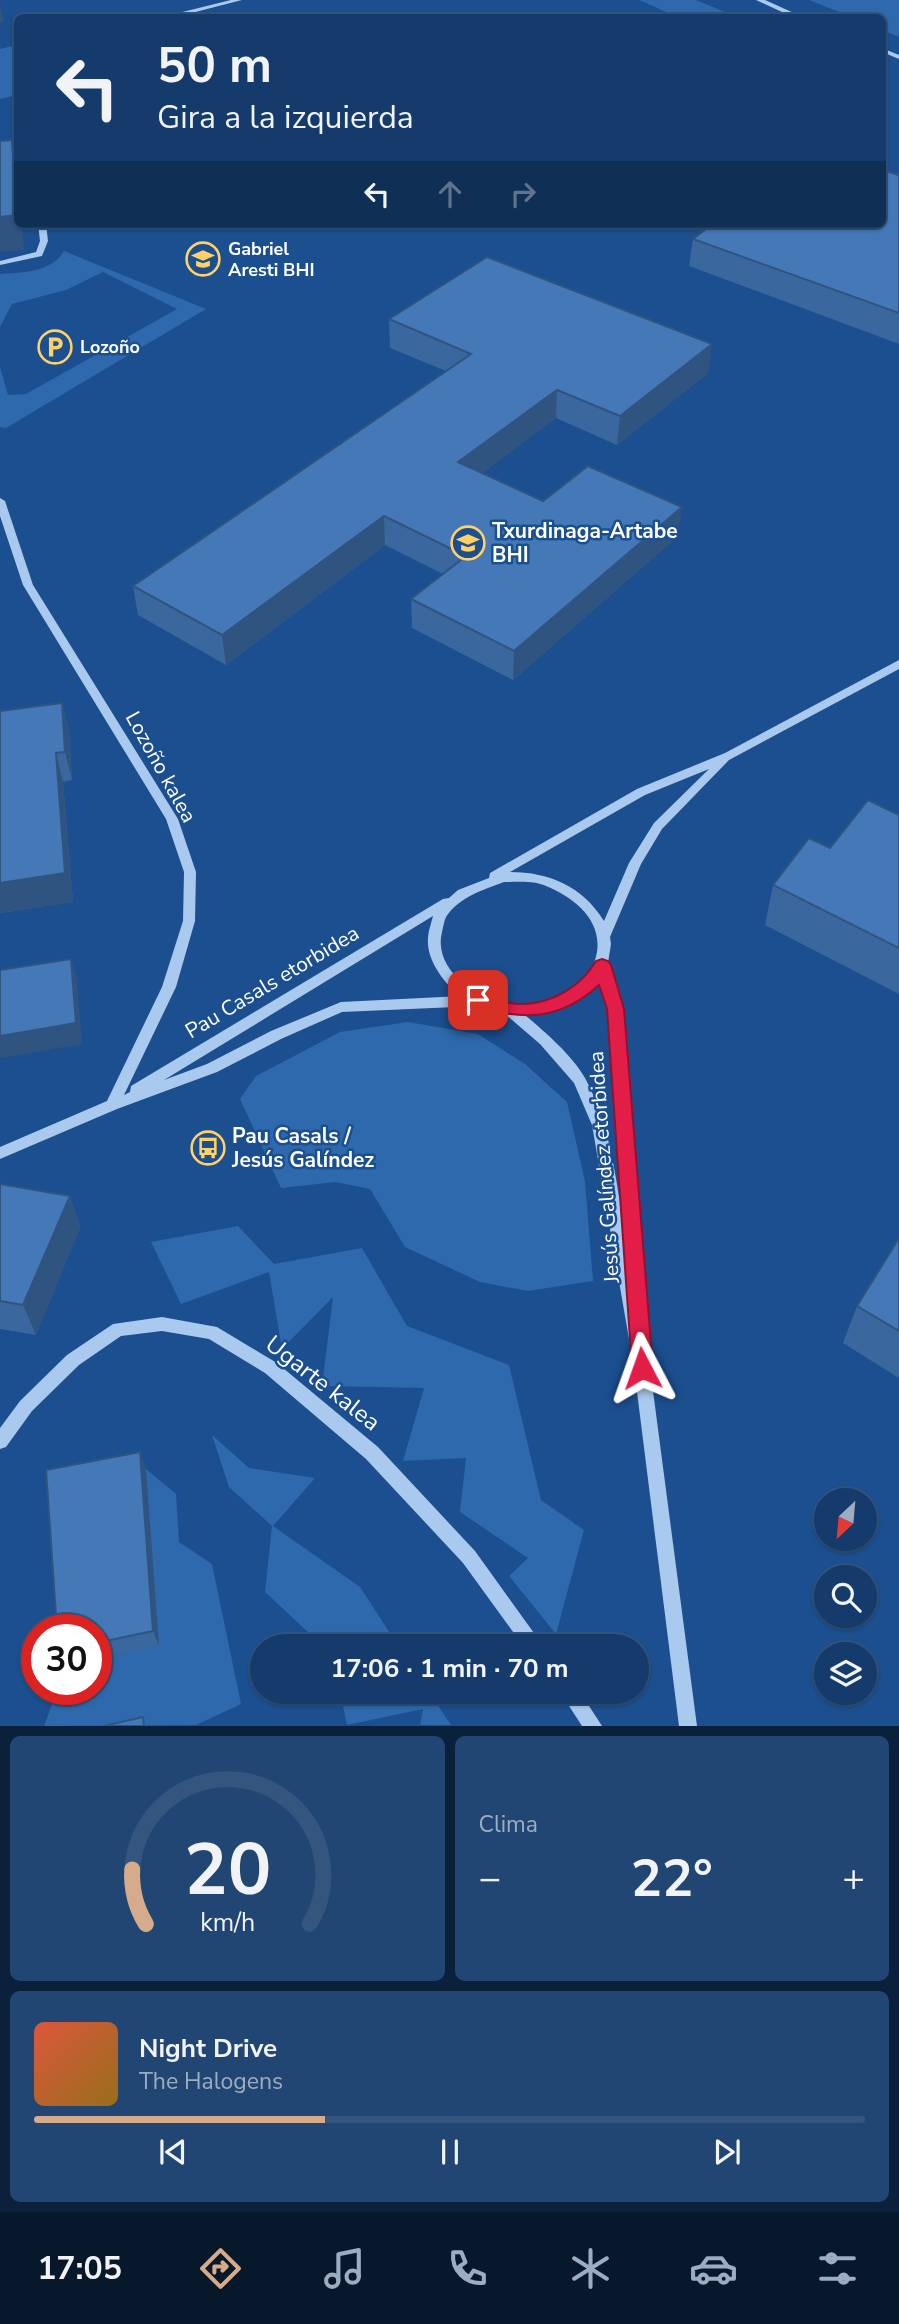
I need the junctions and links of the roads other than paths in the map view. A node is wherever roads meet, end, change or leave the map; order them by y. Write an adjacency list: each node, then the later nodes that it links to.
1 (239, 0): 3 (street)
2 (759, 0): 4 (street)
3 (178, 14)
4 (792, 14)
5 (42, 228): 6 (street)
6 (0, 263)
7 (0, 500): 16 (street, Lozoño kalea)
8 (899, 664): 9 (street)
9 (729, 756): 10 (street); 12 (street)
10 (481, 883): 11 (street); 12 (street)
11 (455, 897): 14 (street); 16 (street, Pau Casals etorbidea)
12 (605, 934): 13 (street)
13 (602, 965): 15 (street); 18 (street, Jesús Galíndez etorbidea)
14 (478, 1000): 15 (street); 16 (street, Pau Casals etorbidea)
15 (508, 1009): 18 (street, Jesús Galíndez etorbidea)
16 (112, 1105): 17 (street, Pau Casals etorbidea)
17 (0, 1153)
18 (642, 1368): 23 (street, Jesús Galíndez etorbidea)
19 (0, 1441): 20 (street, Ugarte kalea)
20 (525, 1634)
21 (577, 1704): 22 (street)
22 (593, 1726)
23 (688, 1726)

